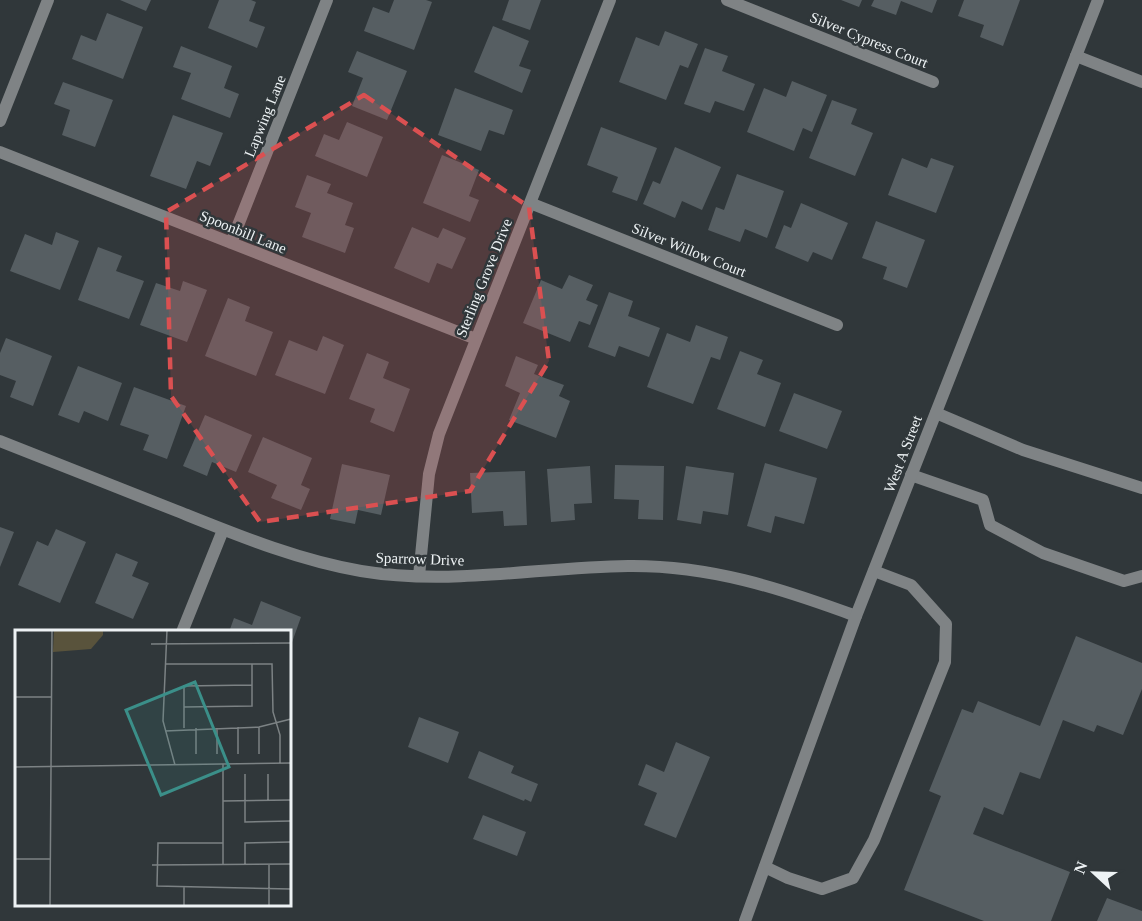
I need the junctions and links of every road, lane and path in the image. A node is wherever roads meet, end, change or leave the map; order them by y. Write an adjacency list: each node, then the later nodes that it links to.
1 (48, 0): 9 (street)
2 (327, 0): 12 (street, Lapwing Lane)
3 (610, 0): 11 (street, Sterling Grove Drive)
4 (727, 0): 7 (street, Silver Cypress Court)
5 (1098, 0): 6 (street, West A Street)
6 (1076, 56): 8 (street); 15 (street, West A Street)
7 (933, 82)
8 (1142, 82)
9 (0, 122)
10 (0, 152): 12 (street, Spoonbill Lane)
11 (530, 203): 13 (street, Silver Willow Court); 14 (street, Sterling Grove Drive)
12 (231, 243): 14 (street, Spoonbill Lane)
13 (837, 325)
14 (476, 339): 21 (street, Sterling Grove Drive)
15 (936, 413): 17 (street, West A Street); 18 (street)
16 (0, 441): 19 (street, Sparrow Drive)
17 (911, 475): 20 (street, West A Street); 22 (street)
18 (1142, 488)
19 (223, 530): 21 (street, Sparrow Drive); 24 (street)
20 (874, 571): 23 (street, West A Street); 25 (street)
21 (419, 576): 23 (street, Sparrow Drive)
22 (1142, 576)
23 (856, 616): 25 (street, West A Street)
24 (183, 630)
25 (765, 867): 26 (street, West A Street)
26 (745, 921)

